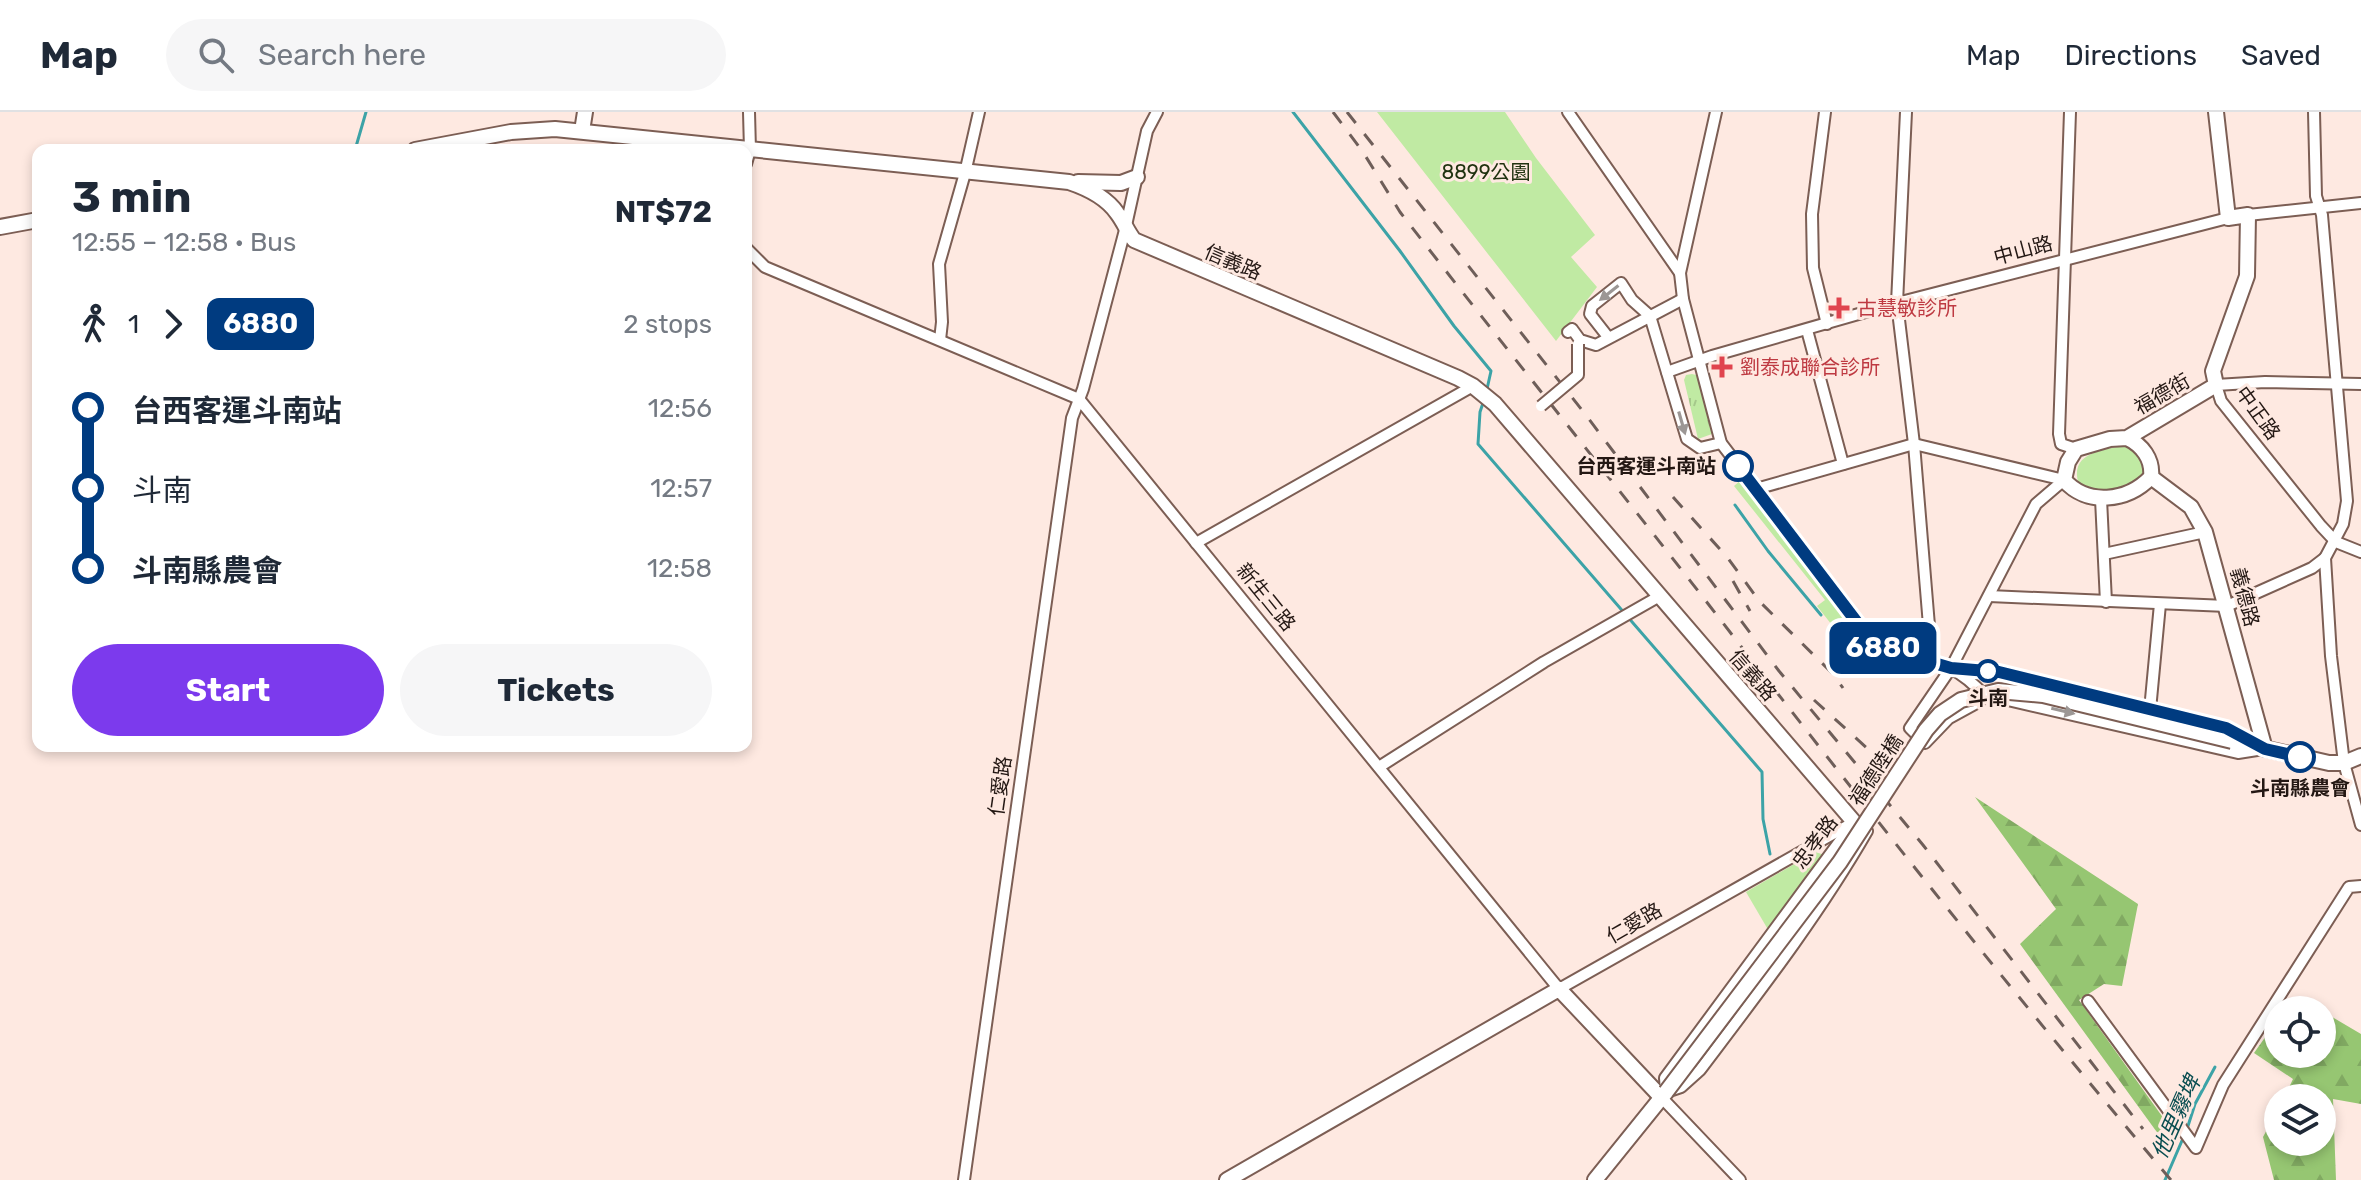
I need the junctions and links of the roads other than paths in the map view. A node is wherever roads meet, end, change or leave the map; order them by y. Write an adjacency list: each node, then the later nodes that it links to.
1 (571, 112): 14 (main road)
2 (585, 112): 14 (main road)
3 (749, 112): 17 (street)
4 (979, 112): 19 (street)
5 (1141, 112): 13 (street)
6 (1568, 112): 31 (street)
7 (1716, 112): 31 (street)
8 (1825, 112): 35 (street)
9 (1906, 112): 33 (street)
10 (2070, 112): 30 (street)
11 (2216, 112): 25 (main road)
12 (2314, 112): 23 (street)
13 (1154, 117): 20 (street, 仁愛路)
14 (575, 130): 15 (main road, 信義路); 16 (main road, 信義路)
15 (447, 144)
16 (665, 144)
17 (748, 144)
18 (752, 157): 19 (main road, 信義路)
19 (965, 173): 21 (main road, 信義路); 39 (street)
20 (1137, 177): 21 (main road); 28 (street, 仁愛路)
21 (1069, 182): 28 (main road, 信義路)
22 (2361, 203): 23 (street, 中山路)
23 (2320, 208): 24 (street, 中山路); 43 (street)
24 (2248, 215): 25 (main road, 中山路); 45 (main road, 中正路)
25 (2228, 218): 30 (street, 中山路)
26 (32, 221): 27 (main road)
27 (0, 227)
28 (1125, 230): 46 (main road, 信義路); 47 (street, 仁愛路)
29 (752, 254): 39 (street, 新生三路)
30 (2065, 259): 33 (street, 中山路); 52 (street)
31 (1680, 273): 32 (street)
32 (1683, 299): 34 (street); 41 (street)
33 (1897, 303): 35 (street, 中山路); 51 (street)
34 (1650, 316): 38 (street); 38 (street, one-way to 38); 42 (street)
35 (1827, 324): 36 (street, 中山路)
36 (1807, 330): 41 (street, 中山路); 53 (street)
37 (1568, 332): 38 (street)
38 (1608, 337)
39 (940, 340): 47 (street, 新生三路)
40 (1578, 344): 48 (street, bridge)
41 (1700, 360): 42 (street, 中山路); 50 (street)
42 (1667, 372): 50 (street, one-way to 50)
43 (2338, 383): 44 (street, 福德街); 45 (street, 福德街); 59 (street)
44 (2361, 384)
45 (2216, 385): 49 (main road, 福德街); 59 (street, 中正路)
46 (1473, 386): 60 (street); 65 (main road, 信義路)
47 (1079, 399): 60 (street, 新生三路); 84 (street, 仁愛路)
48 (1541, 406)
49 (2127, 438): 52 (main road, 福德街); 54 (main road, 福德街)
50 (1721, 443): 56 (street)
51 (1914, 444): 53 (street); 55 (street); 69 (street)
52 (2076, 449): 55 (main road)
53 (1843, 464): 56 (street)
54 (2151, 477): 57 (main road); 58 (main road, 義德路)
55 (2064, 480): 57 (main road); 64 (street)
56 (1756, 489): 69 (street)
57 (2101, 499): 62 (street)
58 (2205, 532): 62 (street); 68 (main road, 義德路)
59 (2336, 542): 61 (street, 中正路); 63 (street)
60 (1196, 543): 77 (street, 新生三路)
61 (2361, 552)
62 (2104, 554): 66 (street)
63 (2325, 558): 68 (street); 76 (street)
64 (1989, 596): 66 (street); 70 (street)
65 (1658, 597): 77 (street); 78 (main road, 信義路)
66 (2106, 602): 67 (street)
67 (2160, 604): 68 (street); 73 (street)
68 (2227, 606): 74 (main road, 義德路)
69 (1932, 662): 70 (street)
70 (1951, 668): 71 (street); 72 (street); 72 (street)
71 (2004, 673): 72 (street); 73 (street)
72 (1992, 698): 74 (street, one-way to 74)
73 (2150, 710): 74 (street)
74 (2265, 749): 76 (main road, 福德陸橋); 83 (main road, 福德陸橋, bridge)
75 (2361, 756): 76 (main road)
76 (2344, 763): 79 (street)
77 (1379, 767): 81 (street, 新生三路)
78 (1854, 822): 81 (street, 仁愛路); 83 (street, 忠孝路); 83 (street, 忠孝路)
79 (2361, 825)
80 (2361, 886): 82 (street)
81 (1559, 989): 83 (main road, 新生三路); 85 (main road, 仁愛路)
82 (2088, 1001)
83 (1664, 1095): 86 (main road, 忠孝路); 87 (street)
84 (964, 1180)
85 (1227, 1180)
86 (1595, 1180)
87 (1740, 1180)

